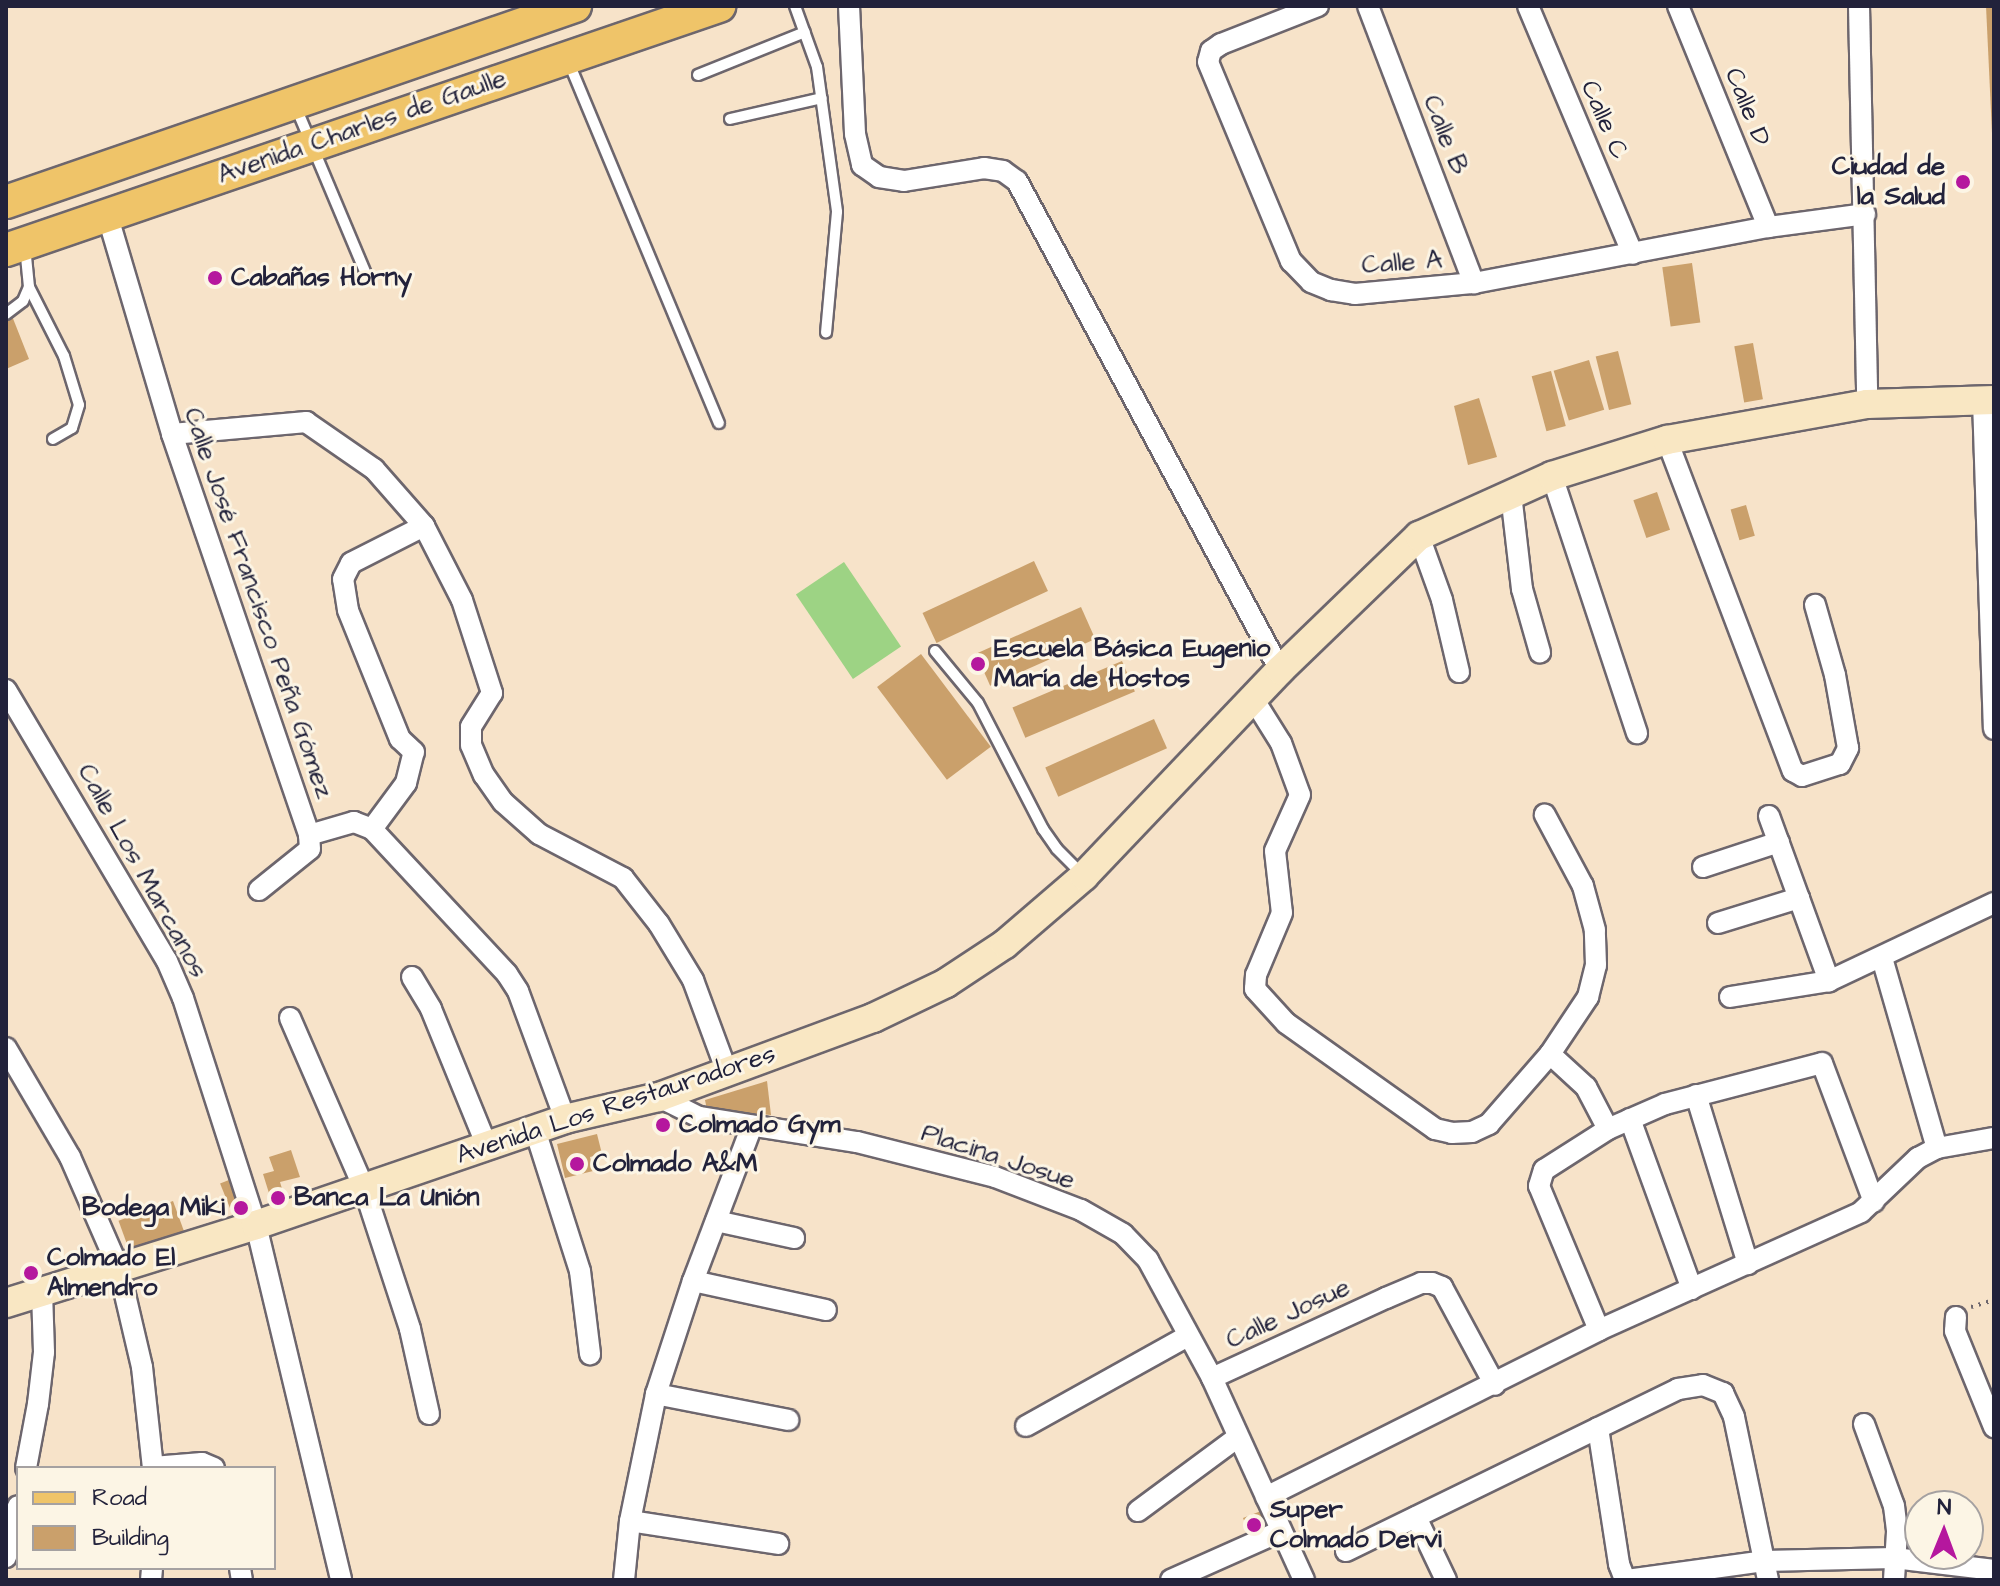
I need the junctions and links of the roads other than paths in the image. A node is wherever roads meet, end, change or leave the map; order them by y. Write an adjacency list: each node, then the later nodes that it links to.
1 (575, 6): 14 (main road, Avenida Charles de Gaulle)
2 (719, 6): 11 (main road, Avenida Charles de Gaulle)
3 (795, 6): 10 (lane)
4 (849, 6): 41 (street)
5 (1318, 6): 24 (street, Calle A)
6 (1368, 6): 24 (street, Calle B)
7 (1528, 6): 22 (street, Calle C)
8 (1678, 6): 20 (street, Calle D)
9 (1859, 6): 19 (street)
10 (805, 32): 12 (lane); 13 (lane)
11 (567, 58): 16 (main road, Avenida Charles de Gaulle); 30 (lane)
12 (698, 75)
13 (822, 98): 15 (lane); 27 (lane)
14 (295, 103): 16 (lane); 17 (main road, Avenida Charles de Gaulle)
15 (730, 119)
16 (312, 144): 18 (main road, Avenida Charles de Gaulle); 23 (lane)
17 (6, 202)
18 (107, 214): 21 (main road, Avenida Charles de Gaulle); 31 (street, Calle José Francisco Peña Gómez)
19 (1865, 214): 20 (street, Calle A); 29 (street)
20 (1768, 227): 22 (street, Calle A)
21 (15, 246): 25 (lane)
22 (1633, 254): 24 (street, Calle A)
23 (367, 276)
24 (1474, 283)
25 (29, 287): 26 (lane); 32 (lane)
26 (6, 314)
27 (826, 333)
28 (1989, 400): 29 (street, Avenida Los Restauradores); 45 (street)
29 (1867, 404): 33 (street, Avenida Los Restauradores)
30 (719, 423)
31 (172, 434): 36 (street); 50 (street, Calle José Francisco Peña Gómez)
32 (53, 439)
33 (1667, 440): 34 (street, Avenida Los Restauradores); 38 (street)
34 (1552, 476): 35 (street, Avenida Los Restauradores); 46 (street)
35 (1511, 494): 37 (street, Avenida Los Restauradores); 40 (street)
36 (424, 526): 49 (street); 65 (street)
37 (1419, 536): 41 (street, Avenida Los Restauradores); 42 (street)
38 (1815, 605)
39 (935, 651): 53 (lane)
40 (1540, 652)
41 (1280, 670): 44 (street, Avenida Los Restauradores)
42 (1459, 672)
43 (6, 690): 79 (street, Calle Los Marcanos)
44 (1254, 700): 53 (street, Avenida Los Restauradores); 64 (street)
45 (1994, 729)
46 (1637, 733)
47 (1545, 815): 64 (street)
48 (1769, 816): 51 (street)
49 (372, 829): 50 (street, Calle José Francisco Peña Gómez); 68 (street)
50 (309, 835): 54 (street)
51 (1779, 842): 52 (street); 55 (street)
52 (1703, 867)
53 (1084, 876): 65 (street, Avenida Los Restauradores)
54 (259, 890)
55 (1799, 898): 57 (street); 60 (street)
56 (1994, 903): 58 (street)
57 (1718, 923)
58 (1882, 958): 60 (street); 75 (street)
59 (412, 977): 74 (street)
60 (1829, 981): 61 (street)
61 (1730, 997)
62 (290, 1018): 76 (street)
63 (6, 1048): 82 (street)
64 (1550, 1054): 71 (street)
65 (727, 1072): 67 (street, Avenida Los Restauradores)
66 (1696, 1095): 69 (street); 77 (street); 81 (street)
67 (659, 1097): 68 (street, Avenida Los Restauradores); 70 (street, Placina Josue)
68 (565, 1119): 72 (street, Avenida Los Restauradores)
69 (1630, 1119): 71 (street); 84 (street)
70 (752, 1126): 78 (street); 90 (street, Placina Josue)
71 (1608, 1129): 89 (street)
72 (535, 1130): 74 (street, Avenida Los Restauradores); 91 (street)
73 (1994, 1138): 75 (street)
74 (487, 1146): 76 (street, Avenida Los Restauradores)
75 (1937, 1148): 77 (street)
76 (364, 1188): 79 (street, Avenida Los Restauradores); 95 (street)
77 (1874, 1202): 81 (street)
78 (716, 1221): 80 (street); 83 (street)
79 (256, 1225): 82 (street, Avenida Los Restauradores); 119 (street, Calle Los Marcanos)
80 (794, 1238)
81 (1748, 1264): 84 (street)
82 (119, 1269): 85 (street, Avenida Los Restauradores); 103 (street)
83 (693, 1281): 87 (street); 94 (street)
84 (1692, 1289): 89 (street)
85 (42, 1292): 86 (street, Avenida Los Restauradores); 102 (street)
86 (6, 1303)
87 (826, 1310)
88 (1956, 1317): 97 (street)
89 (1599, 1330): 93 (street)
90 (1188, 1336): 92 (street, Placina Josue); 99 (street)
91 (590, 1354)
92 (1212, 1378): 93 (street, Calle Josue); 101 (street, Placina Josue)
93 (1495, 1385): 106 (street)
94 (656, 1394): 96 (street); 110 (street)
95 (429, 1414)
96 (788, 1420)
97 (1993, 1421)
98 (1864, 1424): 115 (street)
99 (1026, 1426)
100 (1598, 1428): 108 (street); 116 (street); 124 (street)
101 (1238, 1437): 106 (street, Placina Josue); 107 (street)
102 (26, 1466)
103 (153, 1466)
104 (165, 1466): 105 (street)
105 (209, 1466)
106 (1266, 1497): 111 (street, Placina Josue)
107 (1138, 1511)
108 (1416, 1517): 113 (street); 123 (street)
109 (16, 1518): 114 (street)
110 (630, 1521): 112 (street); 120 (street)
111 (1279, 1532): 121 (street); 122 (street, Placina Josue)
112 (778, 1544)
113 (1346, 1551)
114 (6, 1557)
115 (1894, 1558): 116 (street); 117 (street); 125 (street)
116 (1766, 1570): 118 (street)
117 (1994, 1570)
118 (1661, 1576): 124 (street)
119 (341, 1580)
120 (624, 1580)
121 (1171, 1580)
122 (1304, 1580)
123 (1446, 1580)
124 (1626, 1580)
125 (1894, 1580)

